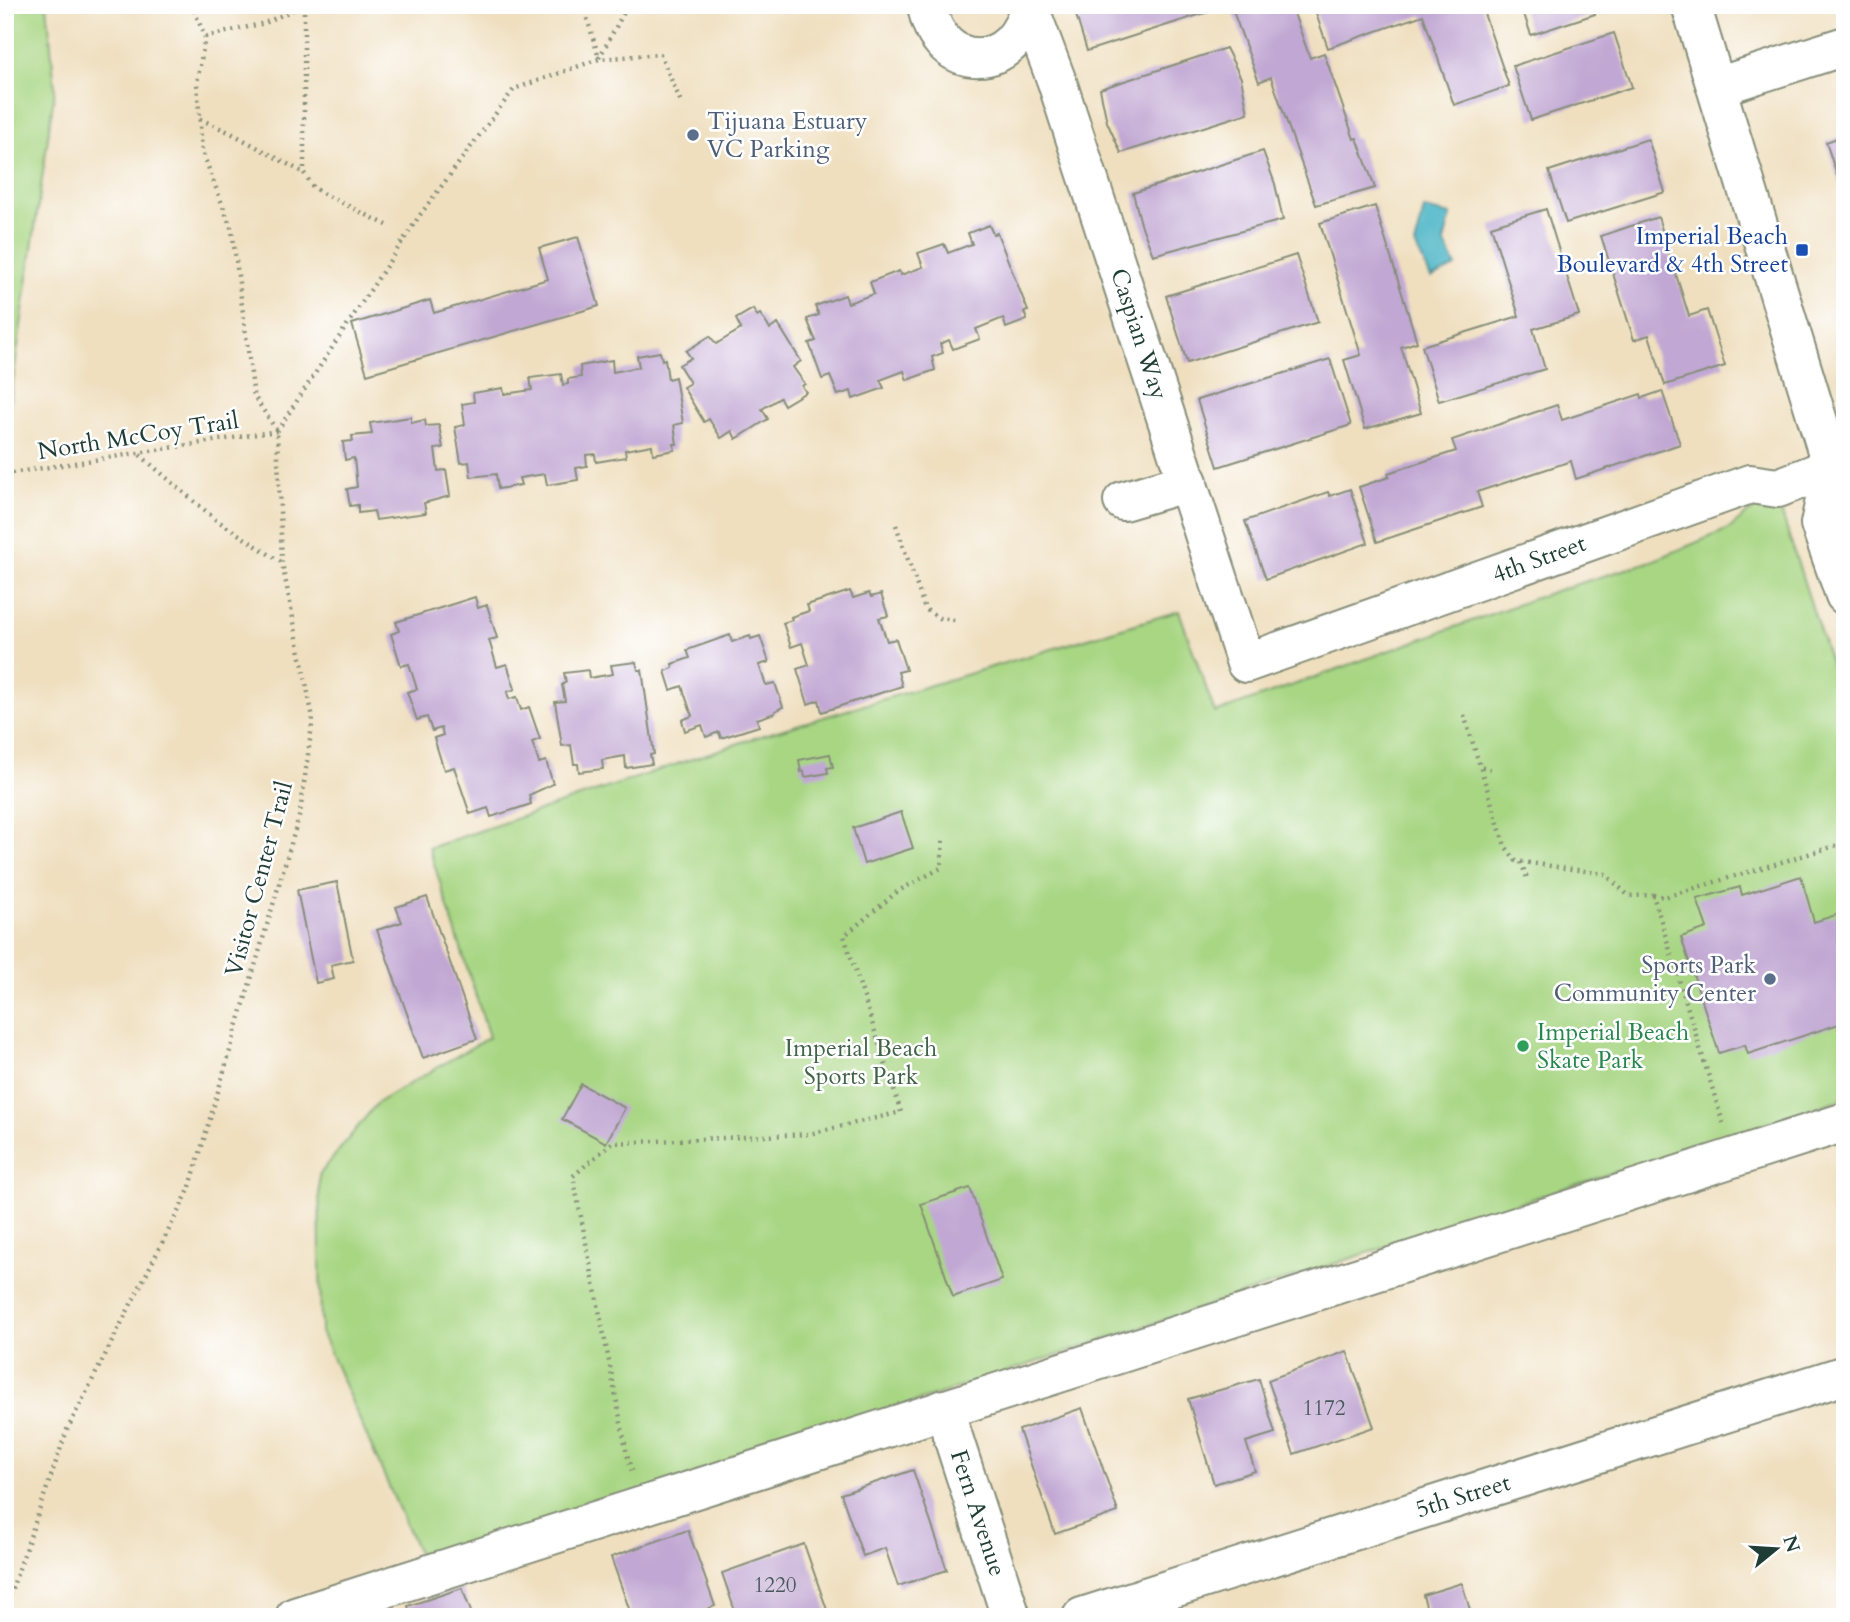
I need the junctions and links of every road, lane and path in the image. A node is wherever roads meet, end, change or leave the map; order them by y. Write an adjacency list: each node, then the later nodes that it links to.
1 (192, 5): 8 (path)
2 (303, 5): 8 (path); 14 (path)
3 (583, 5): 10 (path)
4 (628, 5): 10 (path)
5 (927, 5): 7 (street, Caspian Way)
6 (1691, 5): 11 (street)
7 (1029, 6): 20 (street, Caspian Way)
8 (205, 37): 13 (path)
9 (1845, 46): 11 (street)
10 (599, 59): 12 (path); 16 (path)
11 (1717, 87): 19 (street)
12 (681, 102)
13 (200, 119): 14 (path); 16 (path)
14 (304, 173): 15 (path)
15 (387, 225)
16 (277, 431): 17 (path, North McCoy Trail); 23 (path, Visitor Center Trail)
17 (140, 454): 18 (path, North McCoy Trail); 23 (path)
18 (5, 474)
19 (1838, 474): 24 (street); 26 (street, 4th Street)
20 (1188, 482): 21 (street); 26 (street, Caspian Way)
21 (1123, 501)
22 (896, 525): 25 (path)
23 (282, 563): 40 (path, Visitor Center Trail)
24 (1845, 595)
25 (955, 620)
26 (1247, 663)
27 (1464, 715): 28 (path)
28 (1481, 766): 29 (path); 32 (path)
29 (1493, 770)
30 (943, 838): 39 (path)
31 (1845, 843): 34 (path)
32 (1521, 862): 33 (path); 34 (path)
33 (1527, 878)
34 (1653, 895): 36 (path)
35 (1840, 1115): 36 (street)
36 (1734, 1157): 38 (street)
37 (1845, 1375): 43 (street, 5th Street)
38 (944, 1409): 39 (street); 42 (street, Fern Avenue)
39 (640, 1506): 41 (street)
40 (5, 1609)
41 (295, 1617)
42 (1011, 1617)
43 (1082, 1617)

